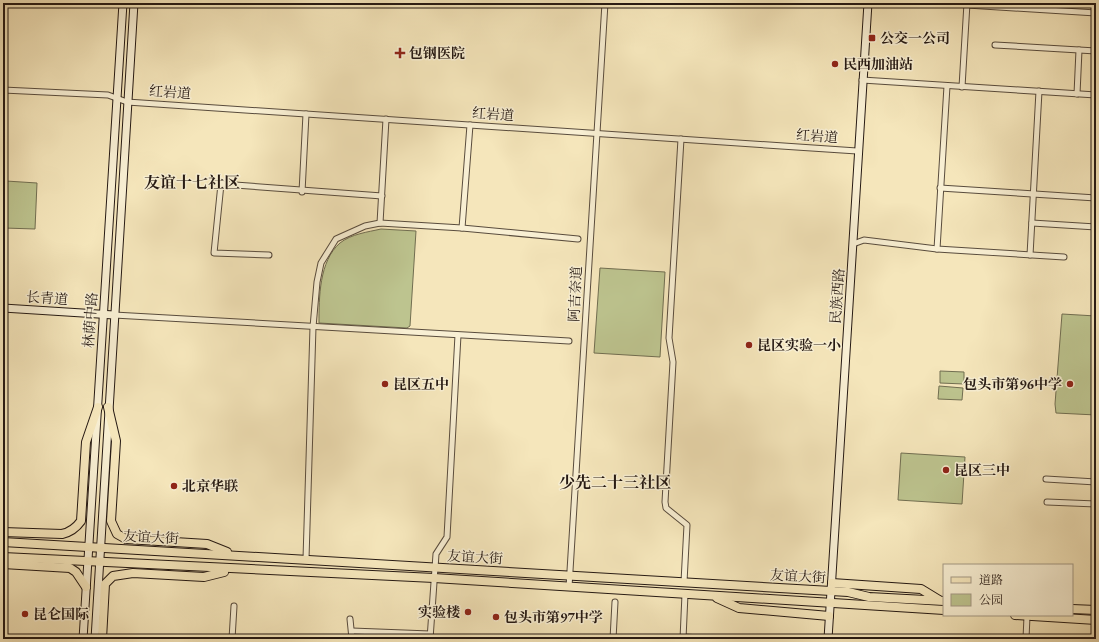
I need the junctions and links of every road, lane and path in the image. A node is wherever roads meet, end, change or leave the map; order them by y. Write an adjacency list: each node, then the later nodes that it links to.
1 (123, 3): 17 (main road, 林荫中路)
2 (134, 3): 18 (main road, 林荫中路)
3 (604, 3): 22 (street, 阿吉奈道)
4 (868, 3): 10 (main road, 民族西路)
5 (967, 4): 6 (street); 12 (street)
6 (1096, 13)
7 (995, 45): 8 (street)
8 (1079, 50): 9 (street); 15 (street)
9 (1096, 51)
10 (862, 80): 11 (street); 24 (main road, 民族西路)
11 (947, 86): 12 (street); 25 (street)
12 (962, 87): 14 (street)
13 (3, 90): 17 (street, 红岩道)
14 (1039, 91): 15 (street); 27 (street)
15 (1077, 94): 16 (street)
16 (1096, 95)
17 (117, 98): 18 (street, 红岩道); 41 (main road, 林荫中路)
18 (127, 102): 19 (street, 红岩道); 42 (main road, 林荫中路)
19 (306, 114): 20 (street, 红岩道); 26 (street)
20 (386, 119): 21 (street, 红岩道); 28 (street)
21 (470, 125): 22 (street, 红岩道); 33 (street)
22 (596, 133): 23 (street, 红岩道); 64 (street, 阿吉奈道)
23 (681, 139): 24 (street, 红岩道); 66 (street)
24 (858, 151): 35 (main road, 民族西路)
25 (940, 188): 27 (street); 36 (street)
26 (302, 192): 28 (street); 37 (street)
27 (1033, 194): 29 (street); 31 (street)
28 (382, 196): 30 (street)
29 (1096, 198)
30 (380, 223): 33 (street); 43 (street)
31 (1032, 223): 32 (street); 38 (street)
32 (1096, 227)
33 (462, 228): 34 (street)
34 (578, 239)
35 (853, 244): 36 (street); 69 (main road, 民族西路)
36 (937, 249): 38 (street)
37 (269, 255)
38 (1030, 255): 39 (street)
39 (1064, 257)
40 (3, 308): 41 (main road, 长青道)
41 (103, 315): 42 (main road, 长青道); 47 (main road, 林荫中路)
42 (114, 315): 43 (street); 46 (main road, 林荫中路)
43 (314, 326): 44 (street); 58 (street)
44 (458, 334): 45 (street); 62 (street)
45 (569, 341)
46 (108, 406): 55 (main road, 林荫中路); 56 (main road)
47 (98, 407): 52 (main road); 54 (main road, 林荫中路)
48 (1046, 479): 49 (street)
49 (1096, 482)
50 (1047, 502): 51 (street)
51 (1096, 504)
52 (3, 532)
53 (3, 542): 54 (main road, 友谊大街)
54 (89, 547): 55 (main road, 友谊大街); 59 (main road, 林荫中路)
55 (101, 548): 56 (main road, 友谊大街); 60 (main road, 林荫中路)
56 (233, 555): 58 (main road, 友谊大街)
57 (3, 557): 59 (main road, 友谊大街)
58 (306, 559): 62 (main road, 友谊大街)
59 (88, 562): 60 (main road, 友谊大街); 67 (main road, 林荫中路)
60 (100, 562): 63 (main road, 友谊大街); 90 (main road, 林荫中路)
61 (3, 564): 67 (main road)
62 (434, 567): 64 (main road, 友谊大街); 65 (street)
63 (233, 569): 65 (main road, 友谊大街); 91 (main road)
64 (570, 575): 66 (main road, 友谊大街); 68 (street, 阿吉奈道)
65 (434, 578): 68 (main road, 友谊大街); 87 (street)
66 (684, 582): 70 (main road, 友谊大街)
67 (86, 586): 89 (main road, 林荫中路)
68 (569, 586): 71 (main road, 友谊大街)
69 (831, 587): 70 (main road, 友谊大街); 74 (main road, 友谊大街); 75 (main road); 77 (main road, 民族西路)
70 (796, 589): 73 (main road)
71 (685, 594): 72 (main road, 友谊大街); 88 (street)
72 (713, 596): 73 (main road, 友谊大街); 82 (main road)
73 (795, 601): 77 (main road, 友谊大街)
74 (868, 601): 75 (main road, 友谊大街); 77 (main road, 友谊大街); 80 (main road, 友谊大街)
75 (942, 601)
76 (615, 602): 94 (street)
77 (830, 603): 82 (main road, 民族西路)
78 (234, 606): 92 (street)
79 (1073, 609): 81 (main road)
80 (943, 610)
81 (1096, 610)
82 (830, 616): 96 (main road, 民族西路)
83 (1027, 616): 85 (main road); 97 (street)
84 (350, 619): 86 (street)
85 (1096, 620)
86 (352, 631): 87 (street); 93 (street)
87 (430, 636)
88 (683, 638): 95 (street)
89 (83, 639)
90 (95, 639)
91 (102, 639)
92 (232, 639)
93 (352, 639)
94 (613, 639)
95 (720, 639)
96 (828, 639)
97 (1026, 639)

